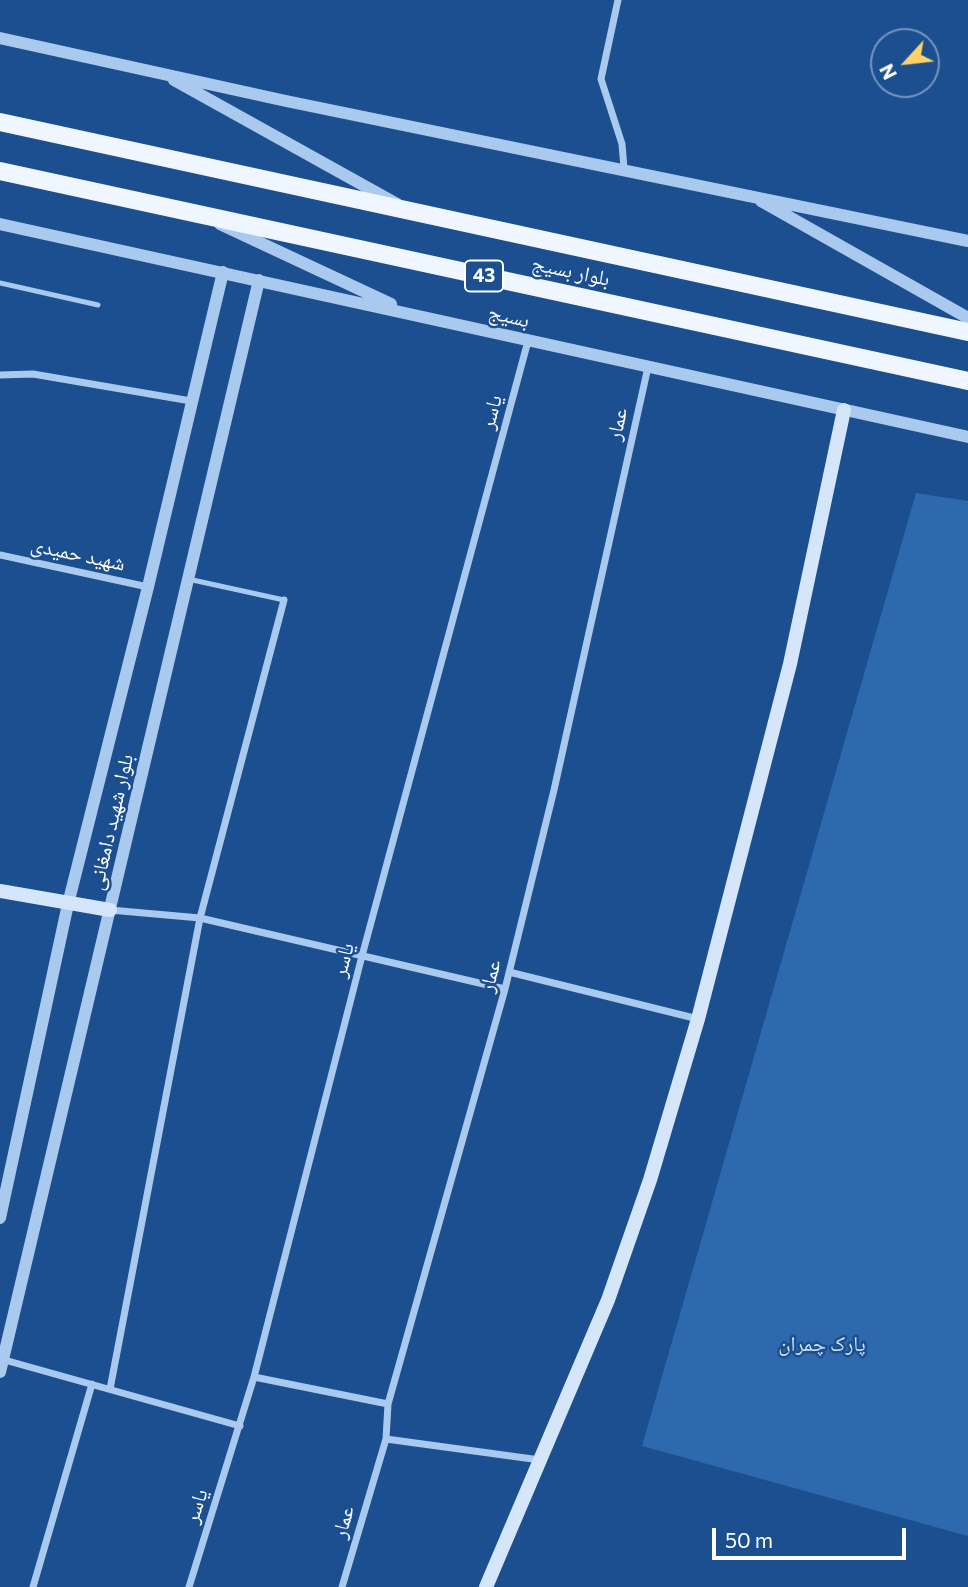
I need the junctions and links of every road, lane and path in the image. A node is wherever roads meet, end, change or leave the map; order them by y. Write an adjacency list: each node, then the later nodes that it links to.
1 (618, 0): 5 (street)
2 (0, 38): 3 (street)
3 (162, 74): 5 (street); 8 (street)
4 (0, 122): 8 (main road, بلوار بسیج / 43)
5 (624, 168): 7 (street)
6 (0, 171): 9 (main road, بلوار بسیج / 43)
7 (749, 194): 11 (street); 17 (street)
8 (412, 212): 18 (main road, بلوار بسیج / 43)
9 (198, 214): 16 (street); 22 (main road, بلوار بسیج / 43)
10 (0, 224): 12 (street, بسیج)
11 (968, 240)
12 (223, 272): 13 (street, بسیج); 23 (street, بلوار شهید دامغانی)
13 (259, 280): 16 (street, بسیج); 27 (street, بلوار شهید دامغانی)
14 (0, 283): 15 (lane)
15 (98, 304)
16 (412, 314): 19 (street, بسیج)
17 (968, 318)
18 (968, 332)
19 (528, 341): 20 (street, بسیج); 34 (street, یاسر)
20 (648, 367): 24 (street, بسیج); 35 (street, عمار)
21 (0, 375): 23 (street)
22 (968, 381)
23 (191, 401): 28 (street, بلوار شهید دامغانی)
24 (844, 410): 25 (street, بسیج); 37 (main road)
25 (968, 437)
26 (0, 555): 28 (street, شهید حمیدی)
27 (188, 579): 29 (lane); 32 (street, بلوار شهید دامغانی)
28 (148, 587): 31 (street, بلوار شهید دامغانی)
29 (284, 600): 33 (street)
30 (0, 891): 31 (main road)
31 (68, 904): 32 (main road); 38 (street, بلوار شهید دامغانی)
32 (110, 910): 33 (street); 39 (street, بلوار شهید دامغانی)
33 (200, 918): 34 (street); 42 (street)
34 (362, 956): 36 (street); 40 (street, یاسر)
35 (509, 972): 36 (street, عمار); 37 (street)
36 (505, 989): 43 (street, عمار)
37 (698, 1019): 46 (main road)
38 (1, 1211)
39 (1, 1363): 41 (street)
40 (254, 1377): 43 (street); 44 (street, یاسر)
41 (92, 1384): 42 (street); 47 (street)
42 (110, 1389): 44 (street)
43 (388, 1404): 45 (street, عمار)
44 (240, 1426): 48 (street, یاسر)
45 (386, 1439): 46 (street); 49 (street, عمار)
46 (540, 1461): 50 (main road)
47 (33, 1587)
48 (189, 1587)
49 (342, 1587)
50 (486, 1587)

